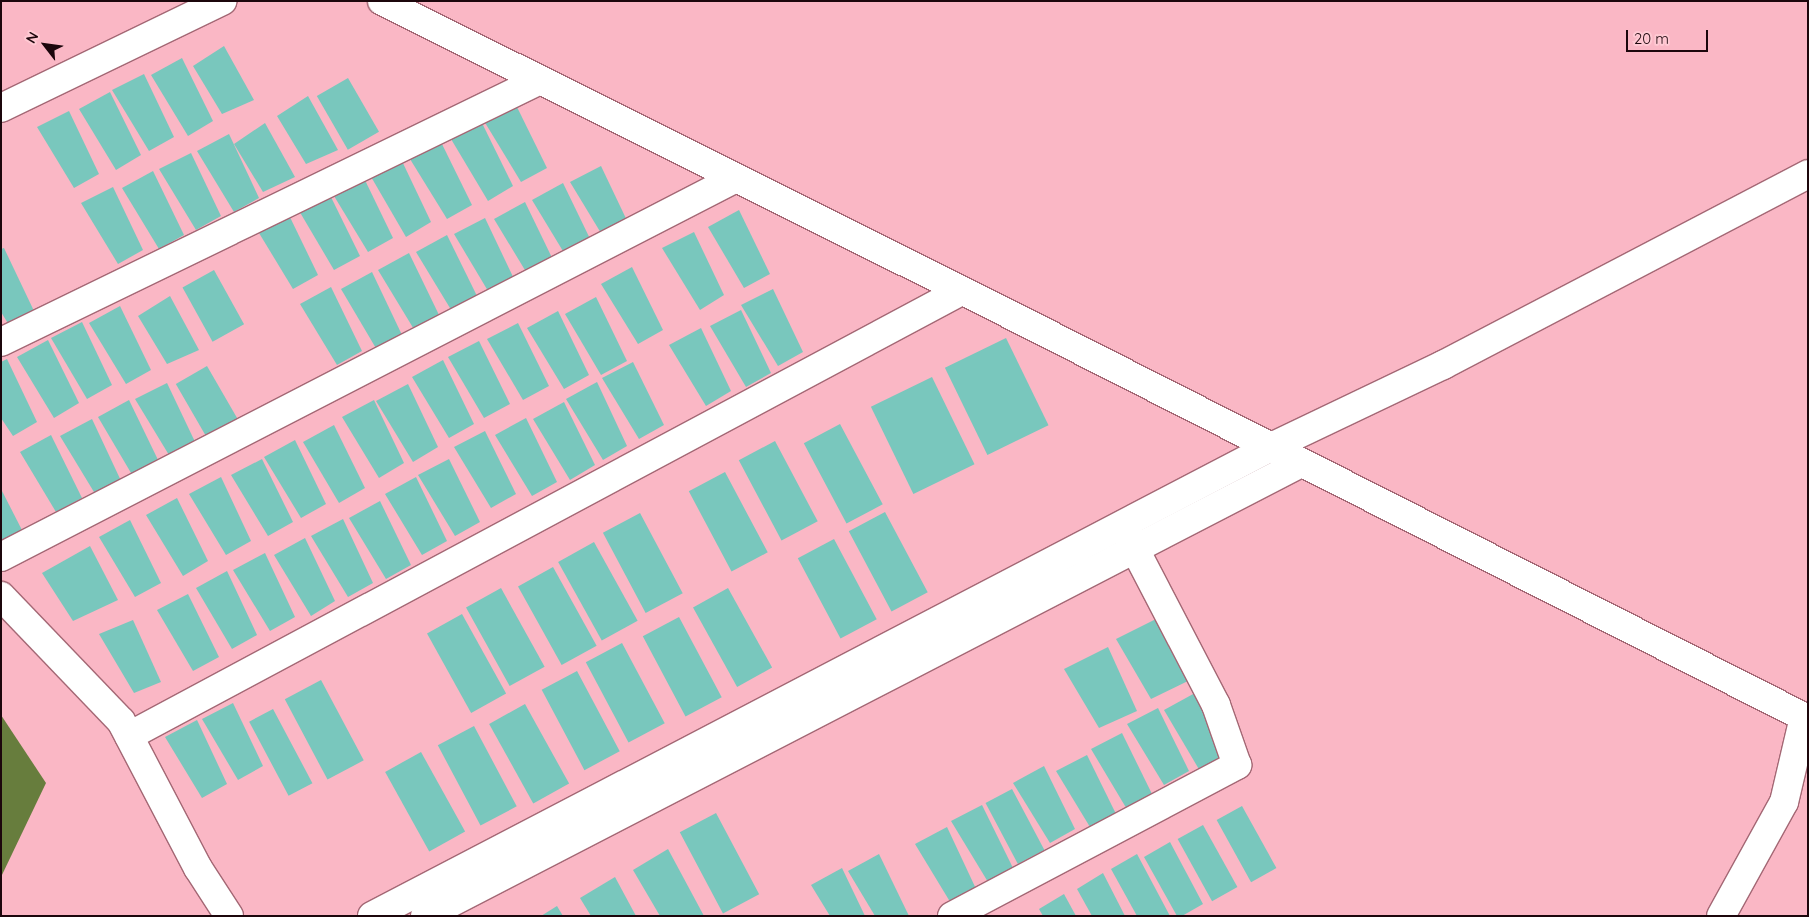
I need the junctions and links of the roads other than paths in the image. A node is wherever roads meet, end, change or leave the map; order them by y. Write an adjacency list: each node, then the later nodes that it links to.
1 (222, 1): 4 (street)
2 (382, 1): 3 (street)
3 (540, 80): 6 (street); 8 (street)
4 (1, 108)
5 (1808, 174): 9 (street)
6 (736, 178): 7 (street); 12 (street)
7 (962, 291): 9 (street); 14 (street)
8 (1, 342)
9 (1271, 448): 10 (street); 11 (street)
10 (1301, 463): 11 (street); 21 (street)
11 (1128, 537): 18 (street); 19 (street); 20 (street)
12 (1, 557)
13 (1, 596): 14 (street)
14 (129, 736): 15 (street)
15 (198, 868): 16 (street); 17 (street)
16 (208, 916)
17 (229, 916)
18 (372, 916)
19 (425, 916)
20 (952, 916)
21 (1721, 916)

